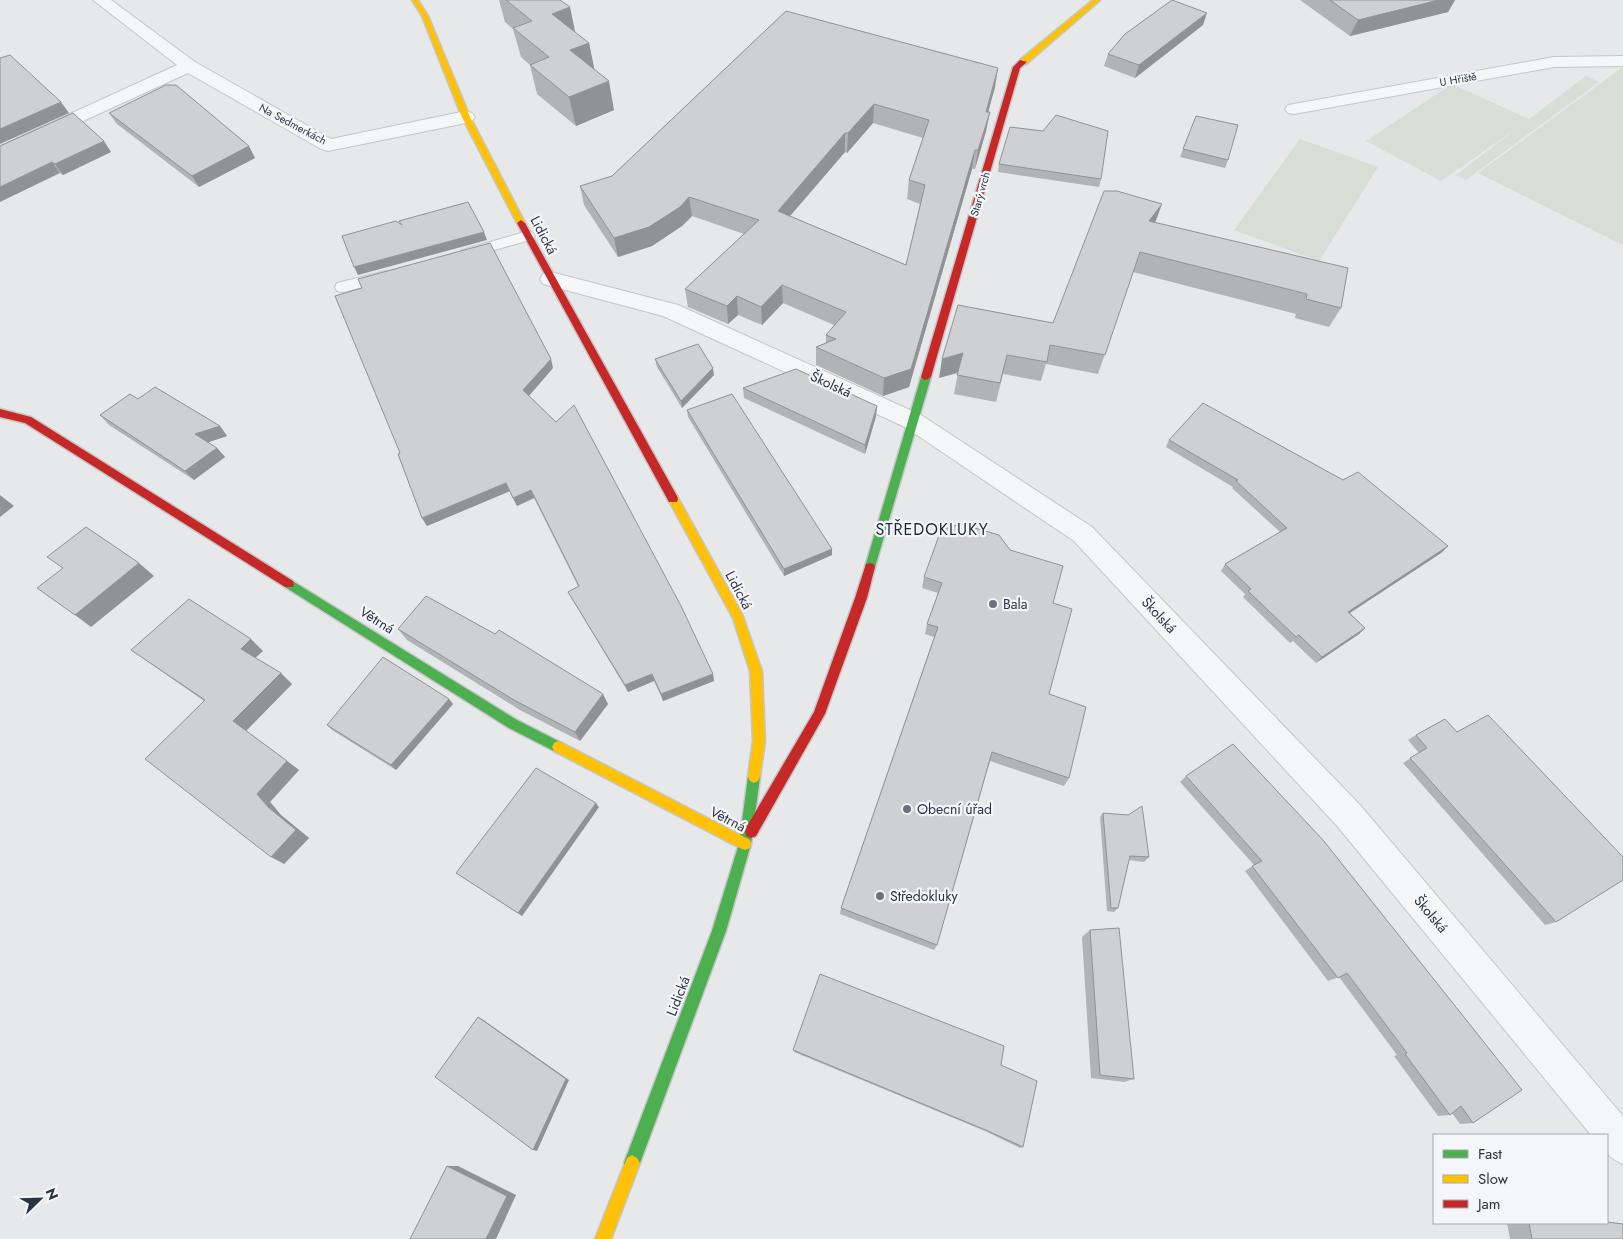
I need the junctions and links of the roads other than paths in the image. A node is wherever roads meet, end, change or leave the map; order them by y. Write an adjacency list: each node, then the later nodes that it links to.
1 (101, 0): 5 (street, Na Sedmerkách)
2 (415, 0): 7 (street, Lidická)
3 (1097, 0): 15 (street, Starý vrch)
4 (1623, 62): 6 (street, U Hřiště)
5 (189, 66): 7 (street, Na Sedmerkách); 8 (street)
6 (1294, 109)
7 (466, 118): 9 (street, Lidická)
8 (0, 153)
9 (528, 236): 10 (lane); 12 (street, Lidická)
10 (454, 257)
11 (399, 272): 13 (lane)
12 (551, 279): 15 (street, Školská); 16 (street, Lidická)
13 (344, 287)
14 (0, 413): 16 (street, Větrná)
15 (913, 421): 16 (street, Starý vrch); 17 (street, Školská)
16 (744, 844): 18 (street, Lidická)
17 (1623, 1145)
18 (603, 1239)

